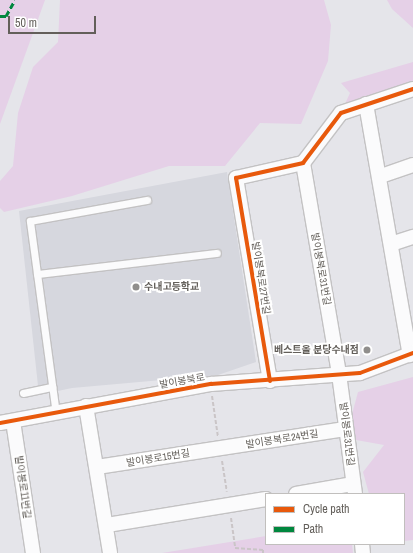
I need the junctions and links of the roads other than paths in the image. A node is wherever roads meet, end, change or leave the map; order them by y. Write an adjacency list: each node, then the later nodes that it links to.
1 (413, 89): 2 (street)
2 (366, 104): 3 (street); 5 (street)
3 (303, 163): 12 (street, 발이봉북로31번길); 13 (street, 발이봉북로27번길)
4 (413, 165): 5 (street)
5 (381, 176): 8 (street)
6 (147, 200): 10 (lane)
7 (413, 237): 8 (street)
8 (391, 244): 11 (street)
9 (217, 253): 10 (lane)
10 (37, 274): 14 (lane)
11 (411, 354): 12 (street, 발이봉북로)
12 (339, 374): 13 (street, 발이봉북로); 19 (street, 발이봉로31번길)
13 (270, 380): 16 (street, 발이봉북로)
14 (52, 387): 15 (lane); 17 (lane)
15 (23, 393)
16 (86, 406): 17 (street, 발이봉북로); 21 (street)
17 (56, 414): 18 (street, 발이봉북로)
18 (7, 422): 26 (street, 발이봉로11번길)
19 (345, 429): 20 (street, 발이봉북로24번길); 22 (street, 발이봉로31번길)
20 (220, 448): 21 (street, 발이봉로15번길)
21 (97, 468): 25 (street)
22 (354, 489): 23 (street)
23 (308, 493)
24 (265, 499): 25 (street)
25 (107, 525): 27 (street)
26 (33, 553)
27 (110, 553)

